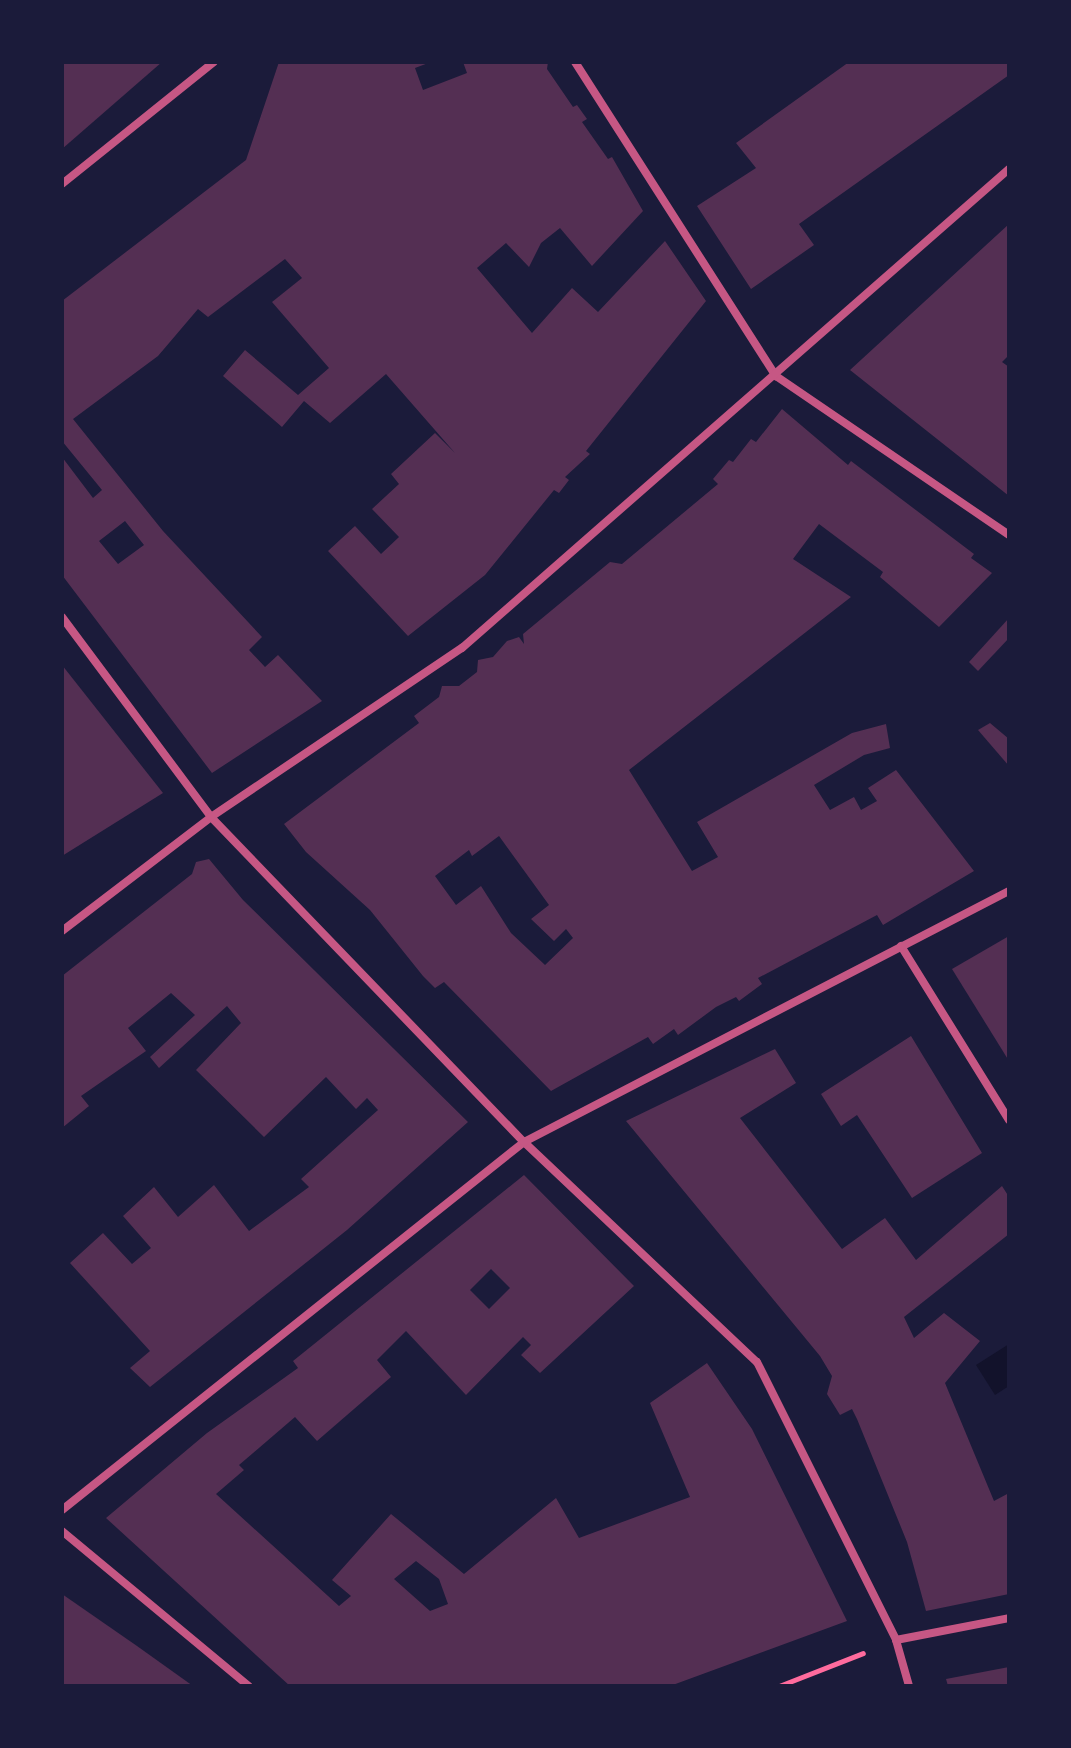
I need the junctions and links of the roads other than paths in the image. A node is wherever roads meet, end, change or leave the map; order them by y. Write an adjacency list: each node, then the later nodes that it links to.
1 (214, 62): 4 (street)
2 (575, 62): 5 (street)
3 (1009, 169): 5 (street)
4 (62, 184)
5 (776, 376): 6 (street); 8 (street)
6 (1009, 535)
7 (62, 617): 8 (street)
8 (211, 817): 10 (street); 13 (street)
9 (1009, 891): 11 (street)
10 (62, 931)
11 (901, 946): 12 (street); 13 (street)
12 (1009, 1120)
13 (524, 1142): 14 (street); 17 (street)
14 (62, 1510)
15 (62, 1531): 18 (street)
16 (1009, 1618): 17 (street)
17 (896, 1640): 19 (street)
18 (249, 1686)
19 (909, 1686)

